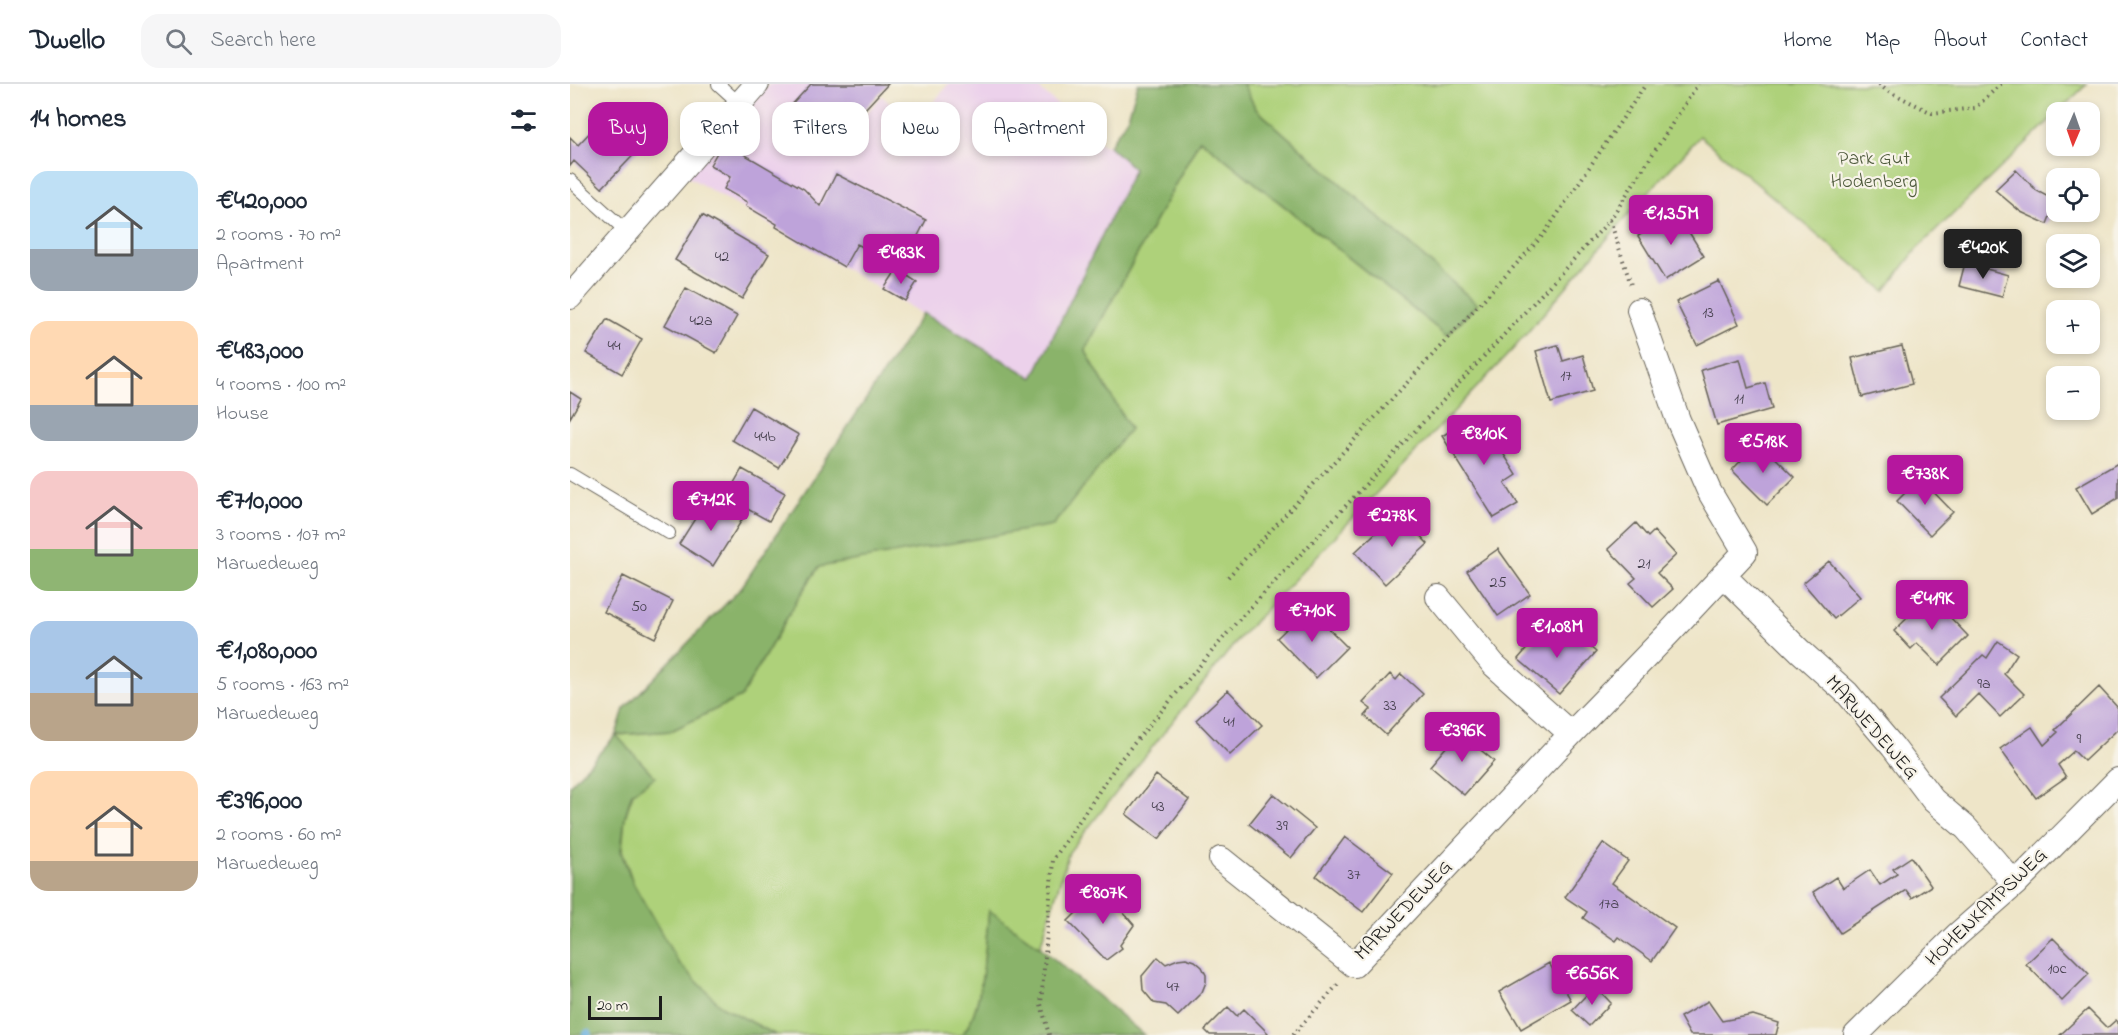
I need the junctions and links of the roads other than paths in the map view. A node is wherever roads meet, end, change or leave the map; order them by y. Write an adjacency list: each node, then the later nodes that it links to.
1 (718, 84): 3 (lane)
2 (757, 84): 4 (street)
3 (738, 102)
4 (742, 102)
5 (694, 156): 7 (street)
6 (570, 180): 7 (lane)
7 (627, 232): 8 (street)
8 (570, 297)
9 (1639, 310): 12 (street, MARWEDEWEG)
10 (570, 474): 11 (lane)
11 (669, 533)
12 (1723, 575): 14 (street, MARWEDEWEG); 17 (street, MARWEDEWEG)
13 (1438, 597): 14 (street)
14 (1571, 734): 16 (street, MARWEDEWEG)
15 (2118, 780): 17 (street, HOHENKAMPSWEG)
16 (1221, 859)
17 (2015, 884): 18 (street, HOHENKAMPSWEG)
18 (1856, 1035)

